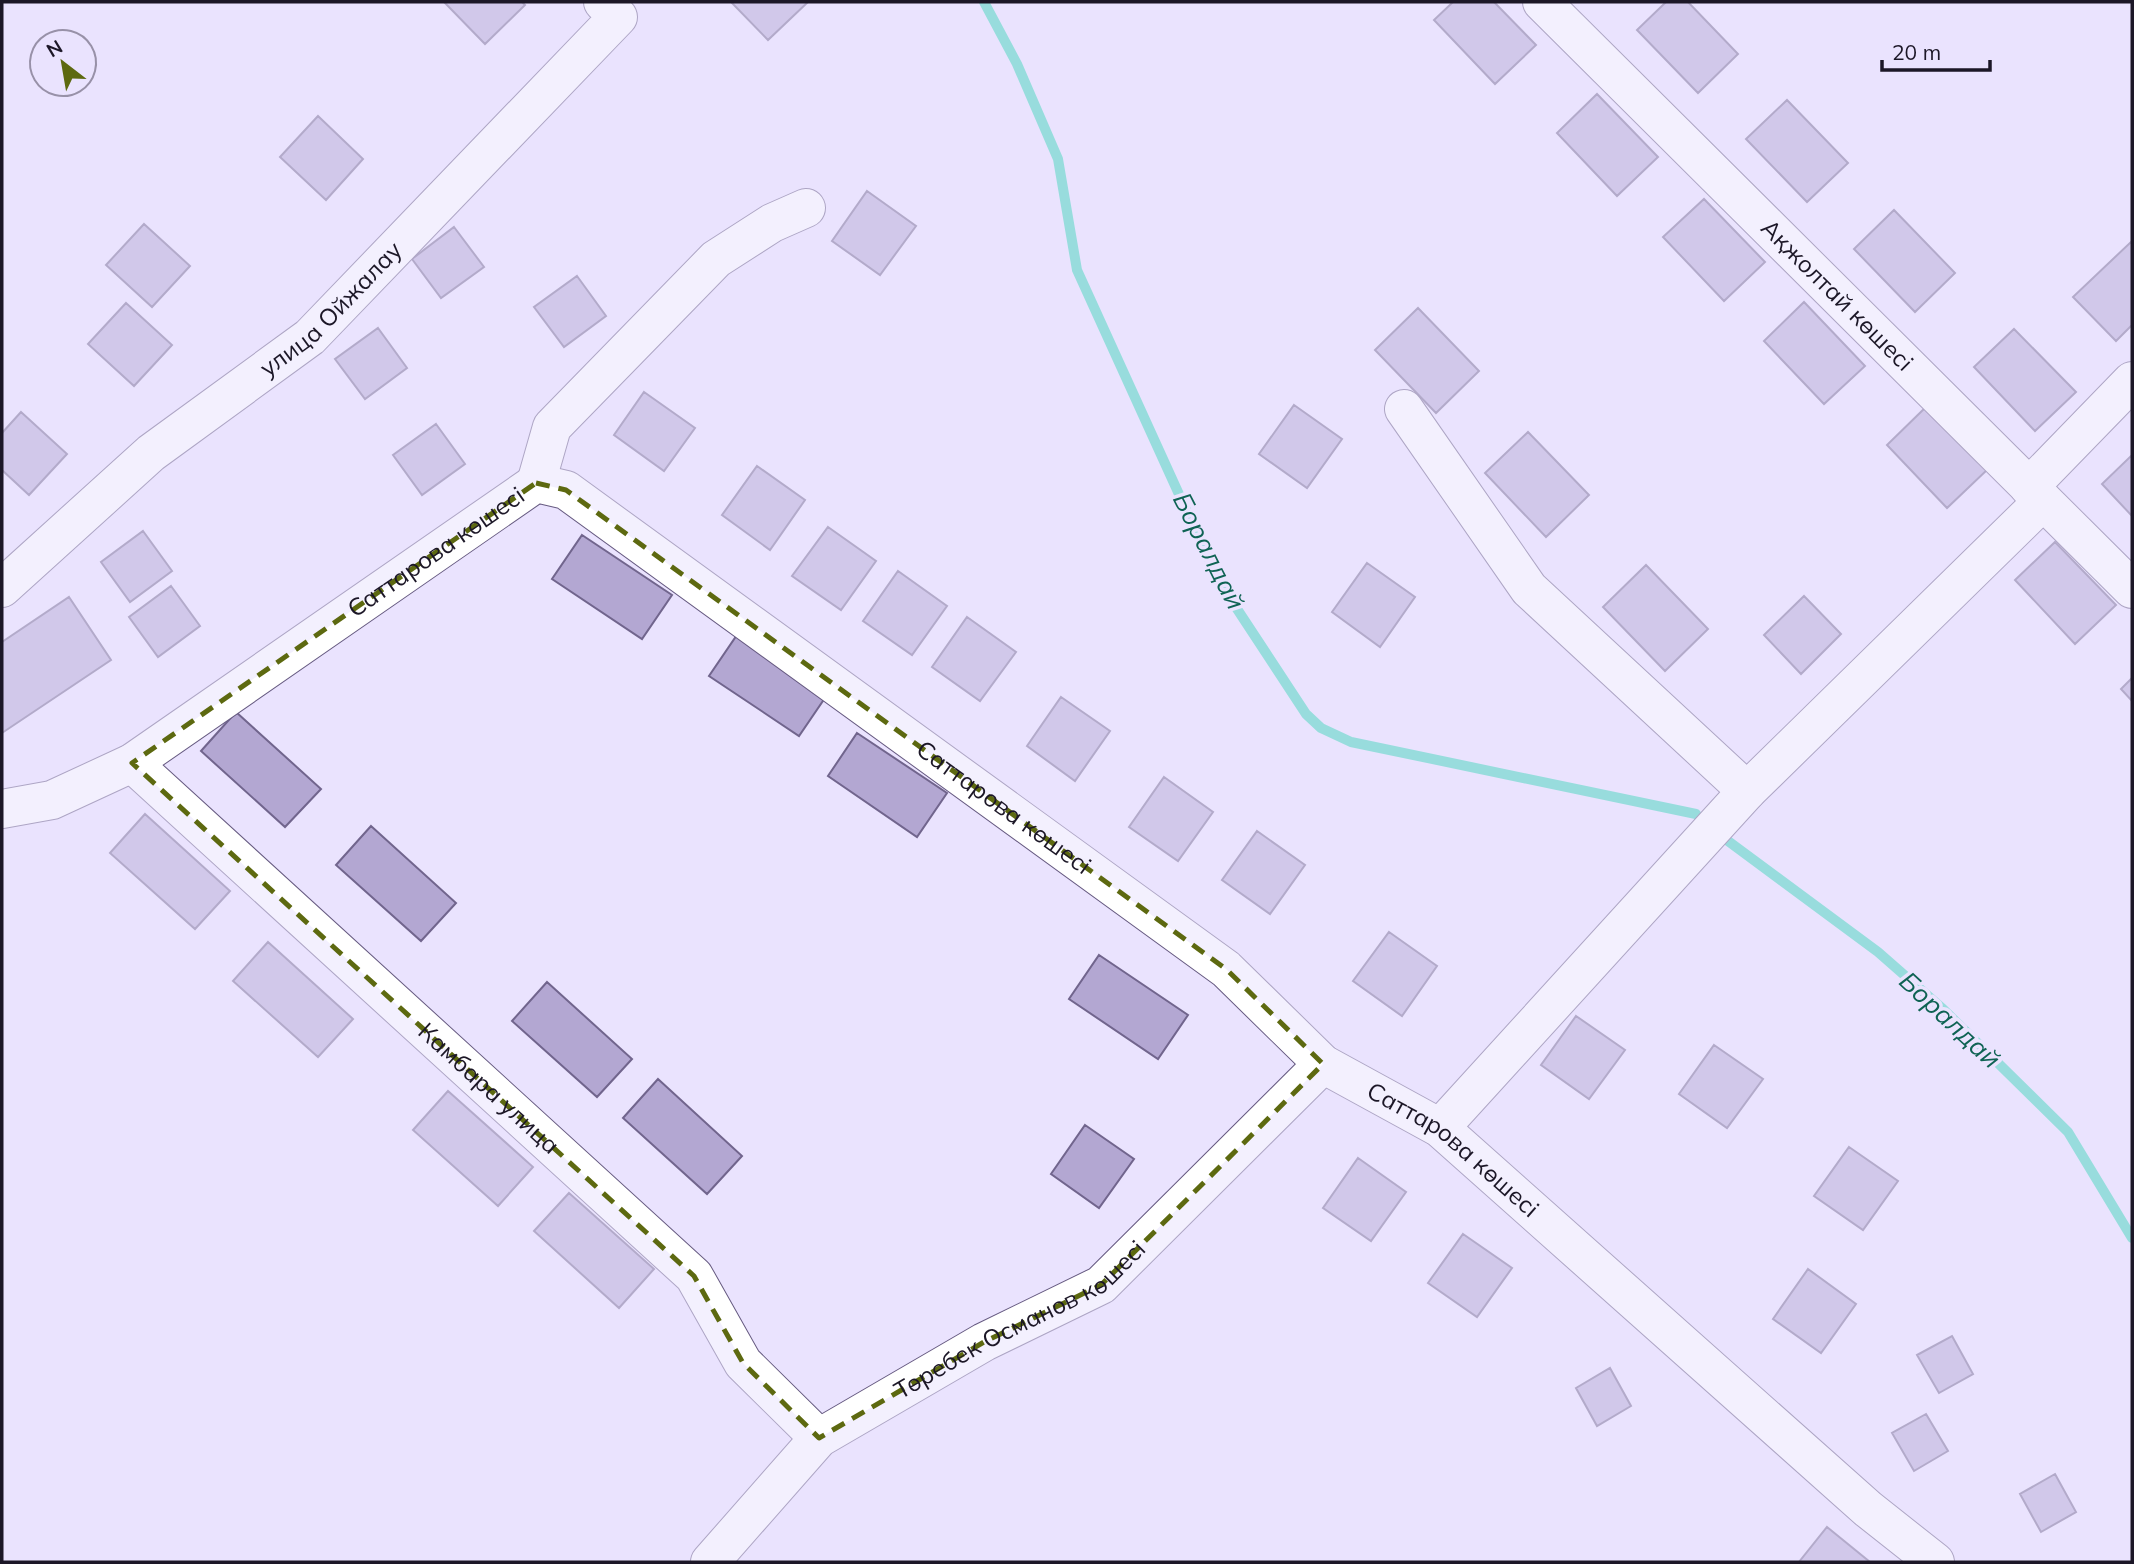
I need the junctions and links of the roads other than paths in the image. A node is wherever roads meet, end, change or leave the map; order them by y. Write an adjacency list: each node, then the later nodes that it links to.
1 (603, 2): 8 (street, улица Ойжалау)
2 (1542, 2): 7 (street, Ақжолтай көшесі)
3 (806, 208): 6 (street)
4 (2132, 381): 7 (street)
5 (1404, 409): 11 (street)
6 (536, 483): 10 (street, Саттарова көшесі); 13 (street, Саттарова көшесі)
7 (2036, 494): 9 (street, Ақжолтай көшесі); 11 (street)
8 (2, 587)
9 (2132, 589)
10 (132, 763): 12 (street, Саттарова көшесі); 15 (street, Камбара улица)
11 (1747, 791): 14 (street)
12 (2, 809)
13 (1323, 1064): 14 (street, Саттарова көшесі); 15 (street, Төребек Османов көшесі)
14 (1440, 1128): 17 (street, Саттарова көшесі)
15 (819, 1438): 16 (street, Төребек Османов көшесі)
16 (710, 1562)
17 (1935, 1562)

